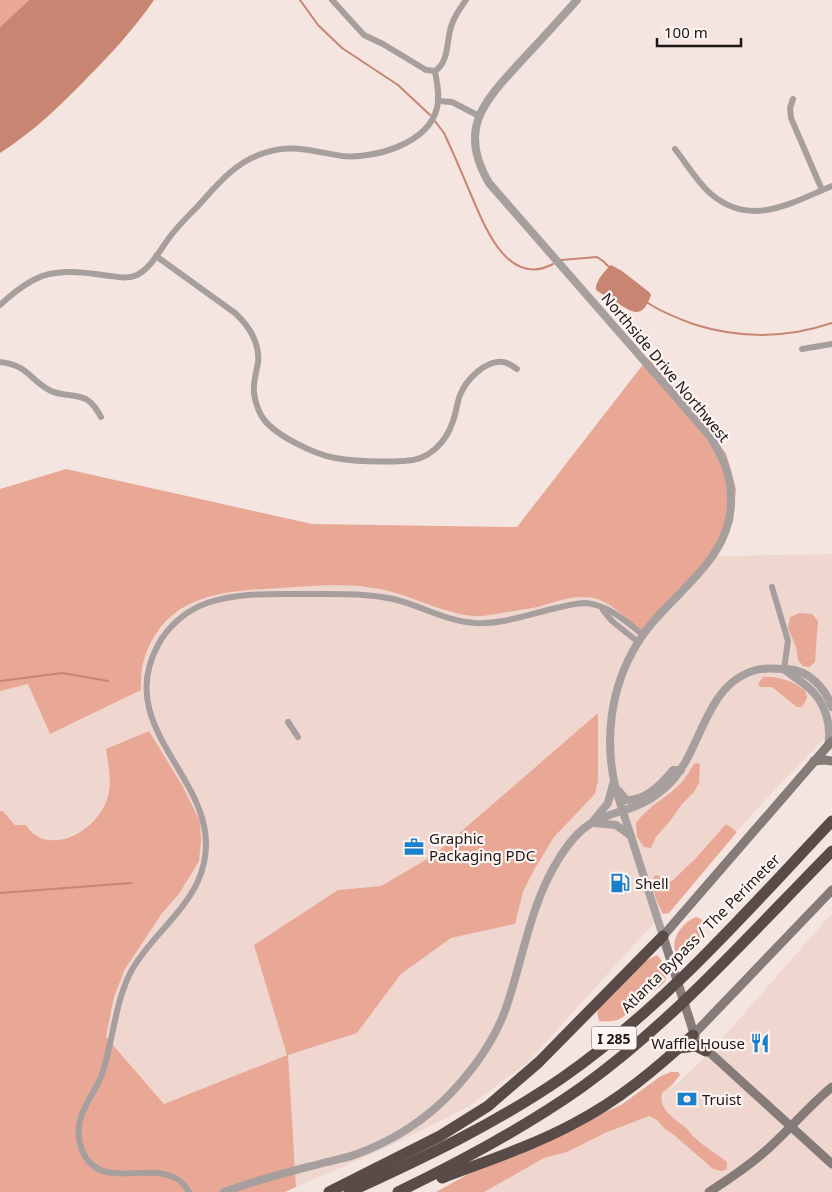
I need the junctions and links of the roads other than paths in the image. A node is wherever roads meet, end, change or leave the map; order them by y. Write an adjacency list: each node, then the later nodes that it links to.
1 (332, 0): 4 (street)
2 (466, 0): 4 (street)
3 (577, 0): 7 (street)
4 (435, 71): 6 (street)
5 (792, 99): 10 (street)
6 (438, 101): 7 (street); 11 (street)
7 (479, 116): 20 (street, Northside Drive Northwest)
8 (675, 149): 10 (street)
9 (832, 186): 10 (street)
10 (822, 190)
11 (156, 256): 12 (street); 16 (street)
12 (0, 305)
13 (832, 344): 14 (street)
14 (802, 349)
15 (0, 362): 17 (street)
16 (517, 369)
17 (101, 417)
18 (772, 587): 22 (street)
19 (603, 609): 20 (street); 21 (street); 44 (street)
20 (643, 635): 21 (street, Northside Drive Northwest)
21 (638, 642): 30 (street, Northside Drive Northwest)
22 (784, 669): 23 (street); 26 (street); 29 (street)
23 (832, 707)
24 (288, 722): 25 (street)
25 (298, 737)
26 (830, 744): 27 (main road)
27 (814, 761): 28 (main road); 37 (main road)
28 (832, 761)
29 (681, 770): 30 (street); 31 (street)
30 (613, 780): 31 (street, Northside Drive Northwest); 33 (street)
31 (623, 811): 33 (street); 34 (street, Northside Drive Northwest)
32 (832, 821): 47 (highway, Atlanta Bypass / The Perimeter / I 285)
33 (591, 823): 34 (street); 45 (street)
34 (632, 836): 37 (street, Northside Drive Northwest)
35 (832, 851): 48 (highway, I 285)
36 (832, 890): 38 (main road)
37 (662, 936): 38 (main road, Northside Drive Northwest); 46 (highway)
38 (692, 1030): 39 (highway); 40 (main road, Northside Drive Northwest)
39 (679, 1048): 40 (highway); 49 (highway)
40 (706, 1051): 42 (main road, Northside Drive Northwest)
41 (832, 1086): 42 (main road)
42 (791, 1127): 43 (main road, Northside Drive Northwest); 50 (main road)
43 (832, 1164)
44 (189, 1192)
45 (224, 1192)
46 (329, 1192)
47 (349, 1192)
48 (398, 1192)
49 (403, 1192)
50 (709, 1192)

